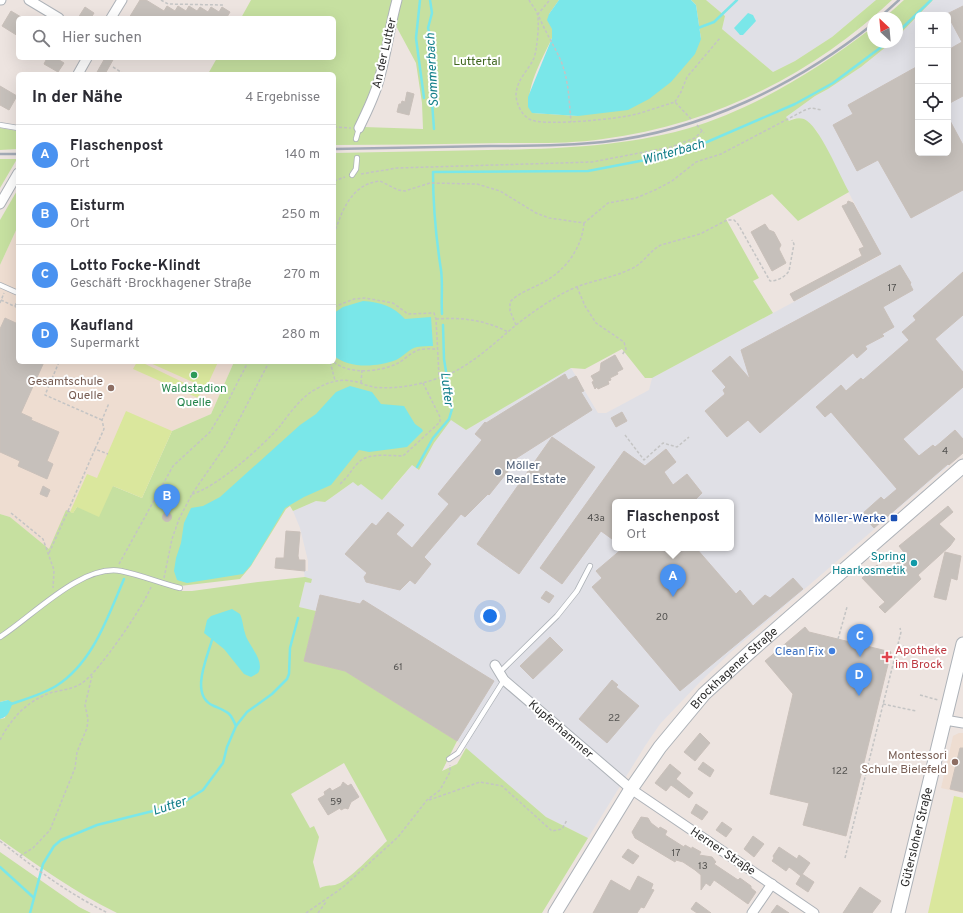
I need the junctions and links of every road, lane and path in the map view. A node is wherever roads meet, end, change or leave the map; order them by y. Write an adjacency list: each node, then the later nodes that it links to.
1 (30, 0): 9 (street)
2 (122, 0): 10 (street)
3 (162, 0): 7 (path)
4 (397, 0): 24 (street, An der Lutter)
5 (529, 0): 8 (path)
6 (549, 1): 8 (path)
7 (223, 5)
8 (538, 14): 19 (path); 19 (path)
9 (56, 16)
10 (112, 16)
11 (720, 38): 16 (path)
12 (86, 60): 14 (street)
13 (113, 67): 15 (path)
14 (79, 72)
15 (121, 72)
16 (674, 102): 18 (path); 19 (path)
17 (822, 110): 31 (path)
18 (690, 119)
19 (572, 122)
20 (0, 125): 23 (lane)
21 (697, 125): 27 (path)
22 (336, 127): 24 (path)
23 (16, 128)
24 (359, 128): 25 (lane)
25 (356, 139)
26 (357, 158): 27 (lane)
27 (353, 173): 29 (path)
28 (16, 176): 30 (street)
29 (336, 180)
30 (0, 204)
31 (584, 223): 32 (path); 42 (path)
32 (336, 229)
33 (792, 240): 35 (path)
34 (0, 285): 36 (lane)
35 (578, 287): 42 (path); 45 (path)
36 (6, 288): 37 (lane); 38 (path)
37 (16, 292)
38 (1, 301): 39 (path)
39 (15, 306)
40 (336, 307): 41 (path)
41 (436, 319): 43 (path); 44 (path)
42 (517, 325): 43 (path)
43 (508, 332): 52 (path)
44 (438, 349): 51 (path); 52 (path)
45 (622, 355)
46 (336, 363): 51 (path)
47 (58, 364): 57 (path)
48 (247, 364): 68 (path)
49 (268, 364): 64 (path)
50 (331, 364): 53 (path)
51 (362, 370): 55 (path)
52 (439, 377): 54 (path)
53 (335, 380): 55 (path); 64 (path)
54 (423, 383): 55 (path); 63 (path)
55 (362, 384)
56 (109, 403): 57 (path)
57 (102, 420): 60 (path)
58 (625, 435): 59 (path)
59 (689, 437)
60 (95, 449): 61 (path); 66 (path)
61 (108, 454)
62 (963, 466): 92 (main road, Brockhagener Straße)
63 (340, 484)
64 (192, 494): 70 (path)
65 (11, 512): 66 (path)
66 (49, 553): 72 (path)
67 (590, 566): 80 (lane)
68 (116, 571): 69 (lane); 72 (lane)
69 (153, 581): 70 (lane); 81 (path)
70 (163, 584): 71 (lane)
71 (180, 588)
72 (51, 600): 75 (lane)
73 (847, 607): 76 (path)
74 (900, 628): 78 (path)
75 (0, 637)
76 (838, 639)
77 (963, 644): 88 (main road, Gütersloher Straße)
78 (898, 645): 79 (path); 83 (path)
79 (931, 654)
80 (500, 672): 91 (lane); 92 (street, Kupferhammer)
81 (92, 676): 90 (path); 96 (path)
82 (886, 677): 83 (path)
83 (890, 678): 86 (path)
84 (920, 695): 85 (path)
85 (938, 700)
86 (883, 704): 87 (path); 97 (path)
87 (916, 711)
88 (945, 720): 89 (street); 106 (main road, Gütersloher Straße)
89 (963, 724)
90 (0, 740)
91 (449, 759): 93 (path)
92 (631, 789): 98 (street, Herner Straße); 103 (main road, Brockhagener Straße)
93 (427, 800): 94 (path); 99 (path)
94 (567, 820)
95 (0, 841): 96 (path)
96 (20, 856): 100 (path)
97 (845, 858)
98 (772, 884): 104 (street); 105 (street, Herner Straße)
99 (328, 899): 101 (path); 102 (path)
100 (108, 913)
101 (306, 913)
102 (318, 913)
103 (555, 913)
104 (752, 913)
105 (814, 913)
106 (898, 913)

